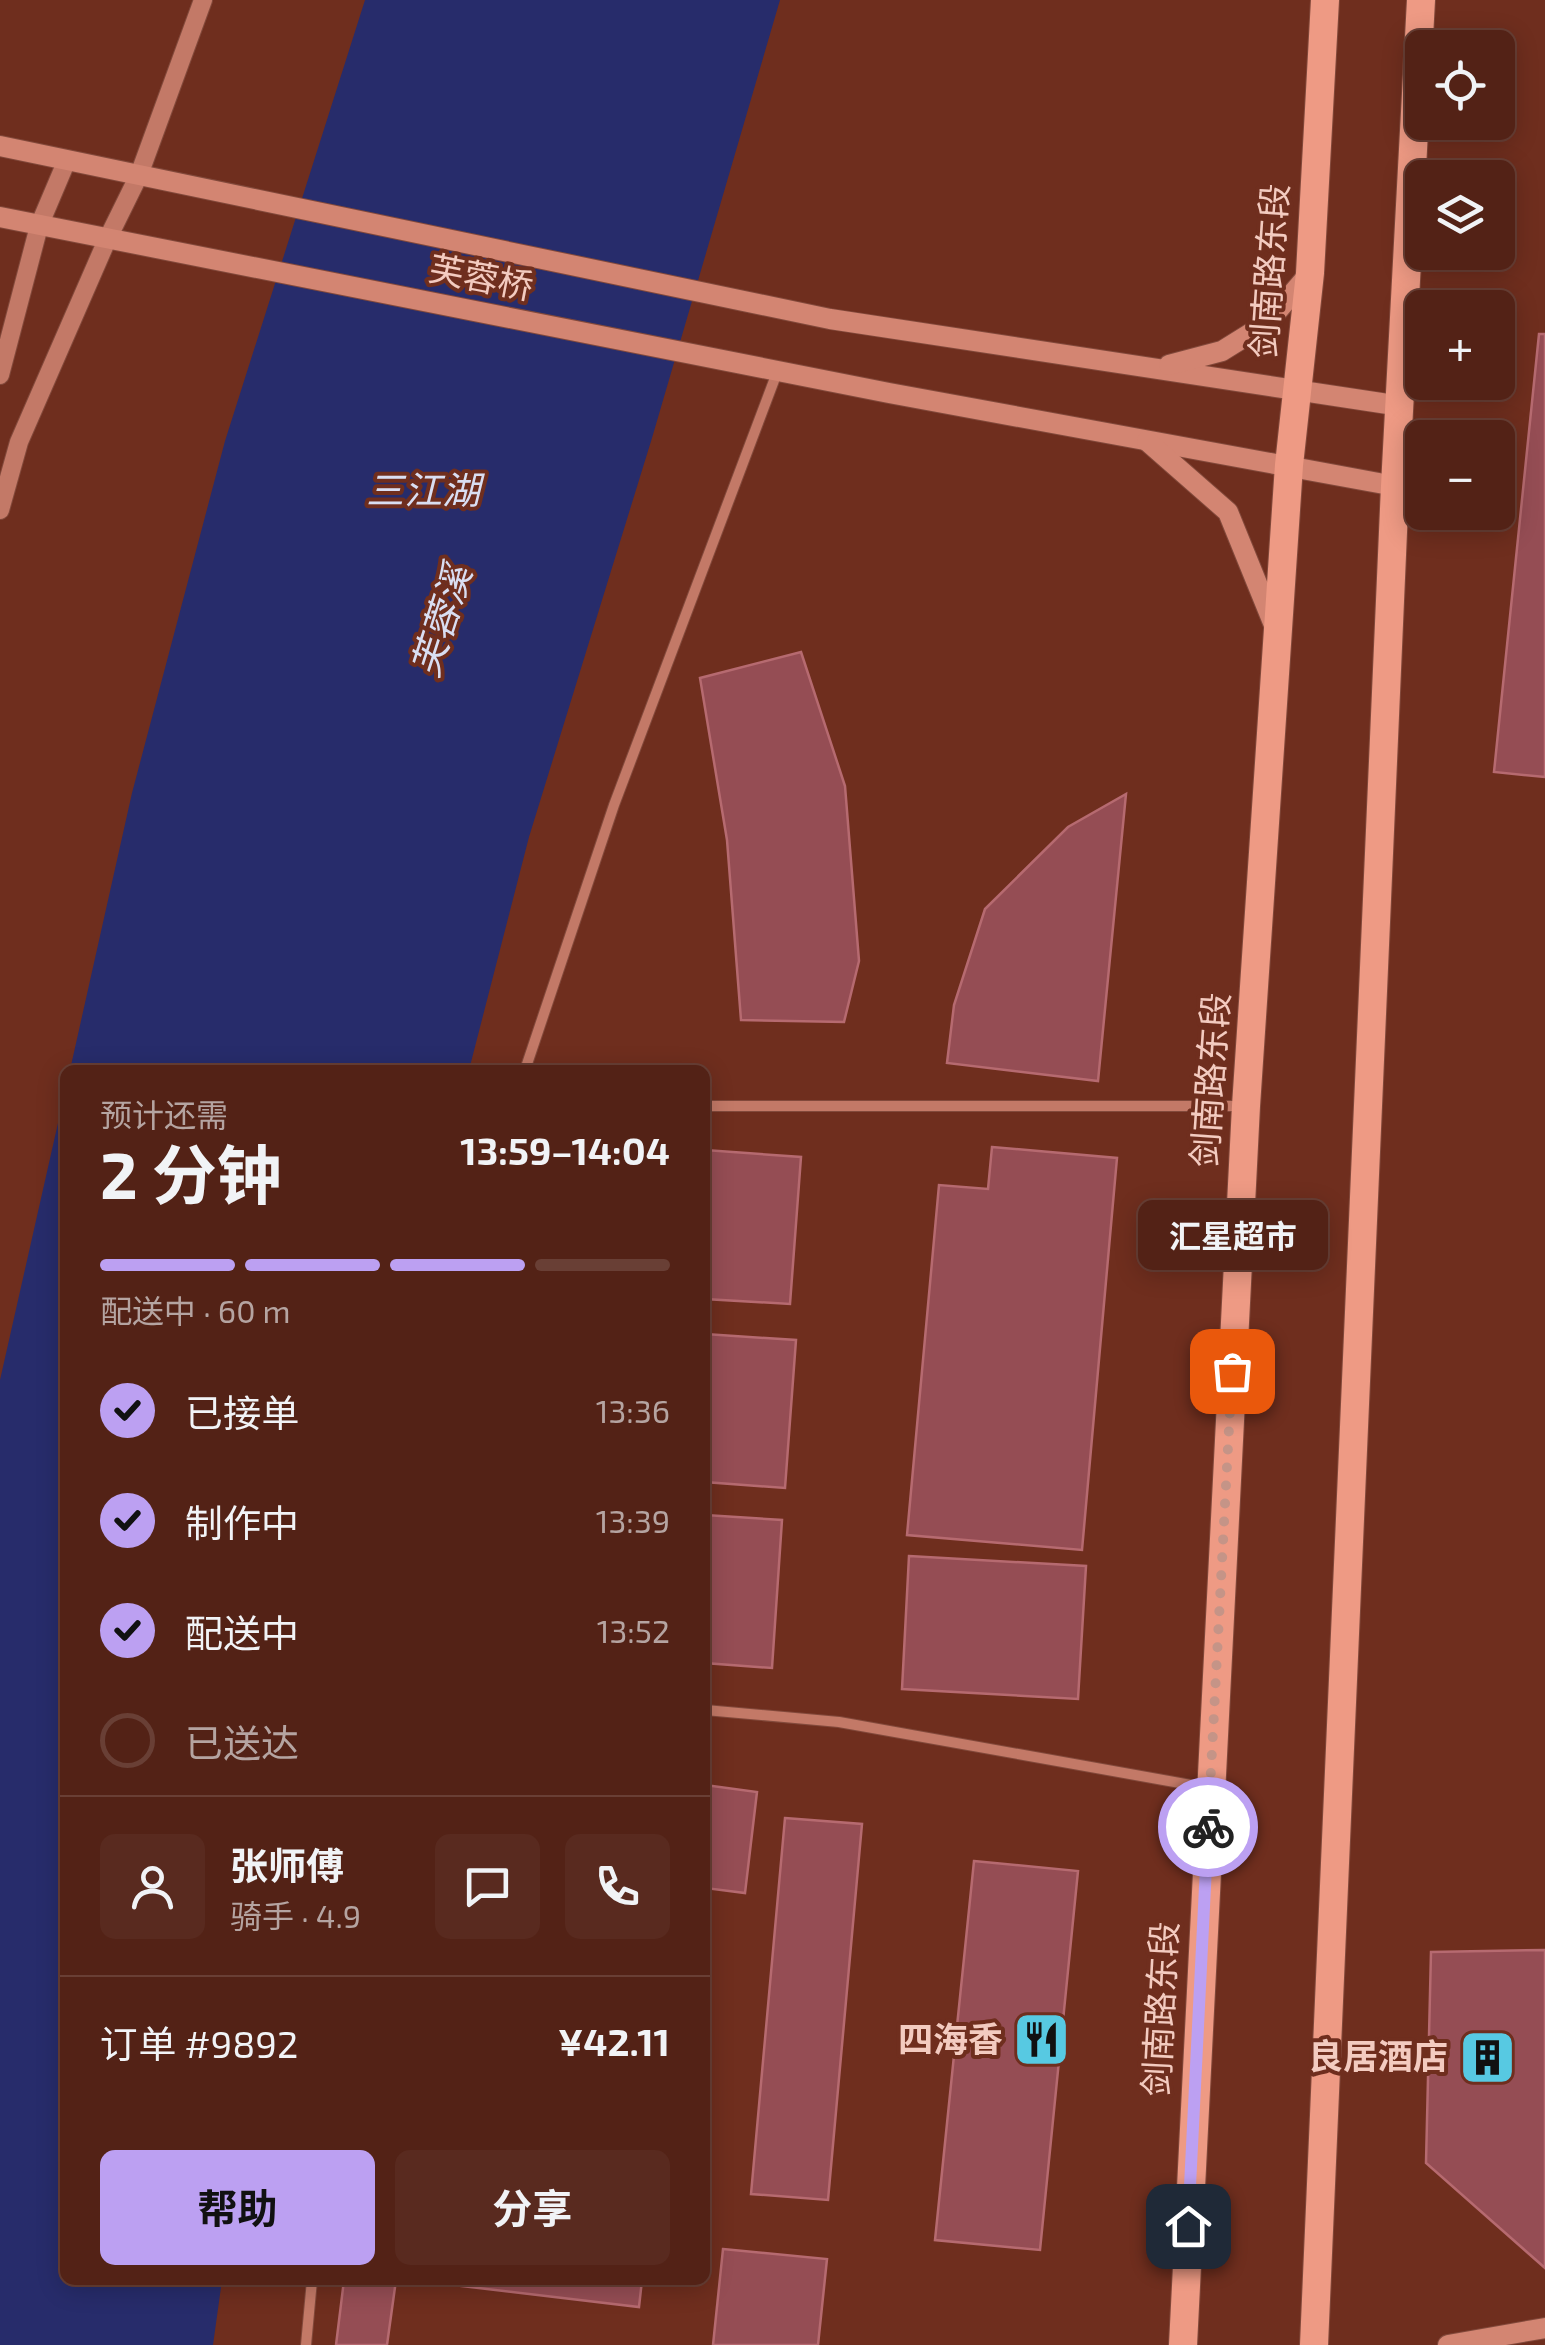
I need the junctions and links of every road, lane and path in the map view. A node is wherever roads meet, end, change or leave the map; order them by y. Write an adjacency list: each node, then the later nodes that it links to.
1 (202, 0): 6 (street)
2 (1325, 0): 10 (highway, 剑南路东段)
3 (1420, 0): 15 (highway)
4 (0, 146): 5 (main road)
5 (66, 160): 6 (main road); 8 (street)
6 (139, 175): 9 (street); 11 (main road)
7 (0, 218): 8 (main road, 芙蓉桥)
8 (39, 226): 9 (main road, 芙蓉桥); 13 (street)
9 (107, 240): 12 (main road, 芙蓉桥); 19 (street)
10 (1310, 274): 11 (main road); 14 (highway, 剑南路东段)
11 (1159, 368): 14 (main road)
12 (778, 369): 16 (main road, 芙蓉桥); 21 (street)
13 (0, 375)
14 (1299, 389): 15 (main road); 17 (highway, 剑南路东段)
15 (1400, 406): 18 (highway)
16 (1145, 439): 17 (main road, 芙蓉桥); 20 (main road)
17 (1289, 465): 18 (main road, 芙蓉桥); 20 (highway, 剑南路东段)
18 (1395, 486): 30 (highway)
19 (0, 510)
20 (1278, 634): 23 (highway, 剑南路东段)
21 (528, 1065)
22 (710, 1106): 23 (street)
23 (1246, 1106): 25 (highway, 剑南路东段)
24 (710, 1710): 25 (street)
25 (1209, 1788): 29 (highway, 剑南路东段)
26 (312, 2285): 28 (street)
27 (1545, 2328): 31 (main road)
28 (306, 2345)
29 (1183, 2345)
30 (1314, 2345)
31 (1448, 2345)

